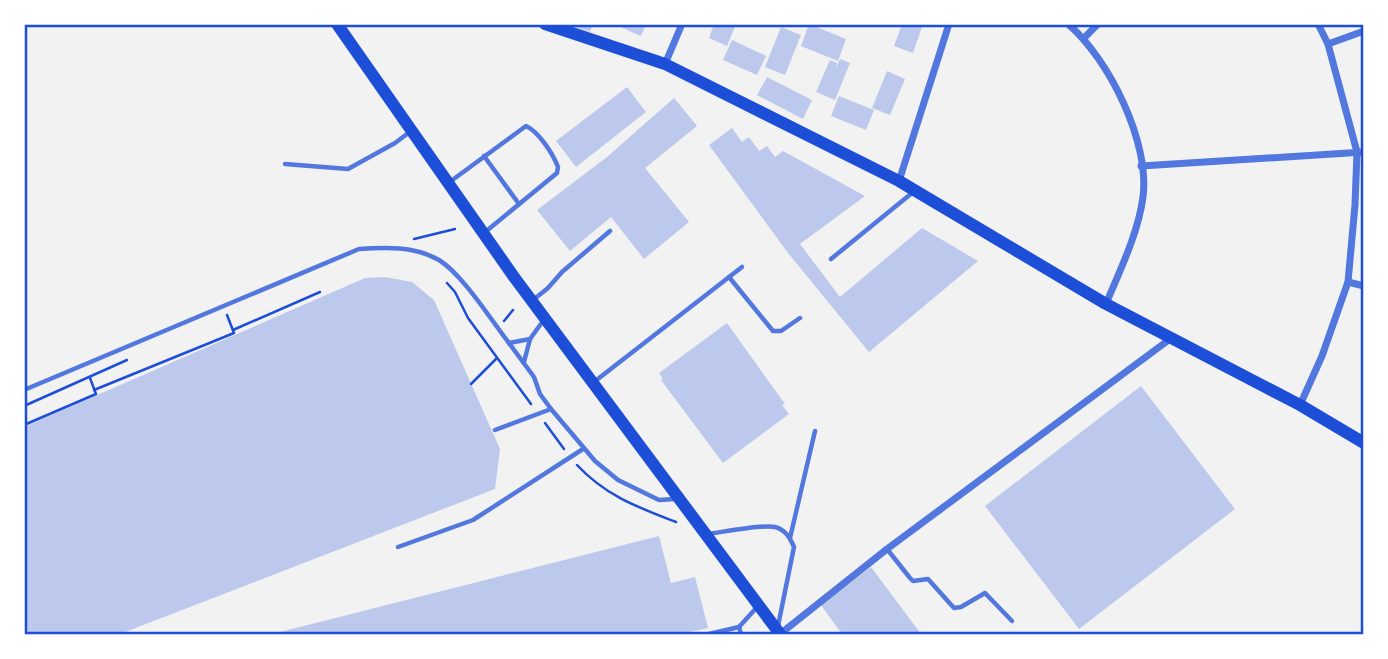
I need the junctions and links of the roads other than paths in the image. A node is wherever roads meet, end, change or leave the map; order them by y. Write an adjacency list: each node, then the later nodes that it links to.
1 (337, 24): 12 (main road)
2 (545, 24): 11 (main road)
3 (682, 24): 11 (street)
4 (949, 24): 17 (street)
5 (1068, 24): 9 (street)
6 (1098, 24): 9 (street)
7 (1318, 24): 10 (street)
8 (1363, 31): 10 (street)
9 (1084, 38): 16 (street)
10 (1328, 44): 13 (street)
11 (665, 64): 17 (main road)
12 (411, 131): 15 (lane); 18 (main road)
13 (1360, 152): 16 (street); 26 (street)
14 (484, 156): 18 (lane); 20 (lane); 20 (lane)
15 (285, 164)
16 (1142, 166): 29 (street)
17 (899, 181): 19 (main road)
18 (448, 183): 22 (main road)
19 (916, 191): 23 (lane); 29 (main road)
20 (519, 204): 22 (lane)
21 (610, 231): 28 (lane)
22 (483, 234): 28 (main road)
23 (831, 259)
24 (742, 267): 25 (lane)
25 (729, 277): 30 (lane); 36 (lane)
26 (1348, 282): 27 (street); 38 (street)
27 (1363, 286)
28 (532, 301): 31 (main road)
29 (1106, 304): 33 (main road)
30 (800, 318)
31 (545, 319): 32 (lane); 36 (main road)
32 (530, 339): 34 (lane); 35 (lane)
33 (1170, 339): 38 (main road); 48 (street)
34 (509, 343): 35 (lane); 37 (lane)
35 (524, 363): 39 (lane)
36 (593, 383): 44 (main road)
37 (24, 390)
38 (1300, 405): 42 (main road)
39 (551, 409): 40 (lane); 43 (lane)
40 (495, 430)
41 (815, 431): 46 (lane)
42 (1363, 443)
43 (583, 449): 44 (lane); 47 (lane)
44 (679, 499): 45 (main road)
45 (706, 534): 46 (lane); 49 (main road)
46 (790, 538): 52 (lane)
47 (398, 547)
48 (887, 549): 50 (lane); 52 (street)
49 (759, 606): 51 (lane); 52 (main road)
50 (1012, 621)
51 (739, 627): 53 (lane); 54 (lane)
52 (779, 633)
53 (709, 635)
54 (741, 635)

